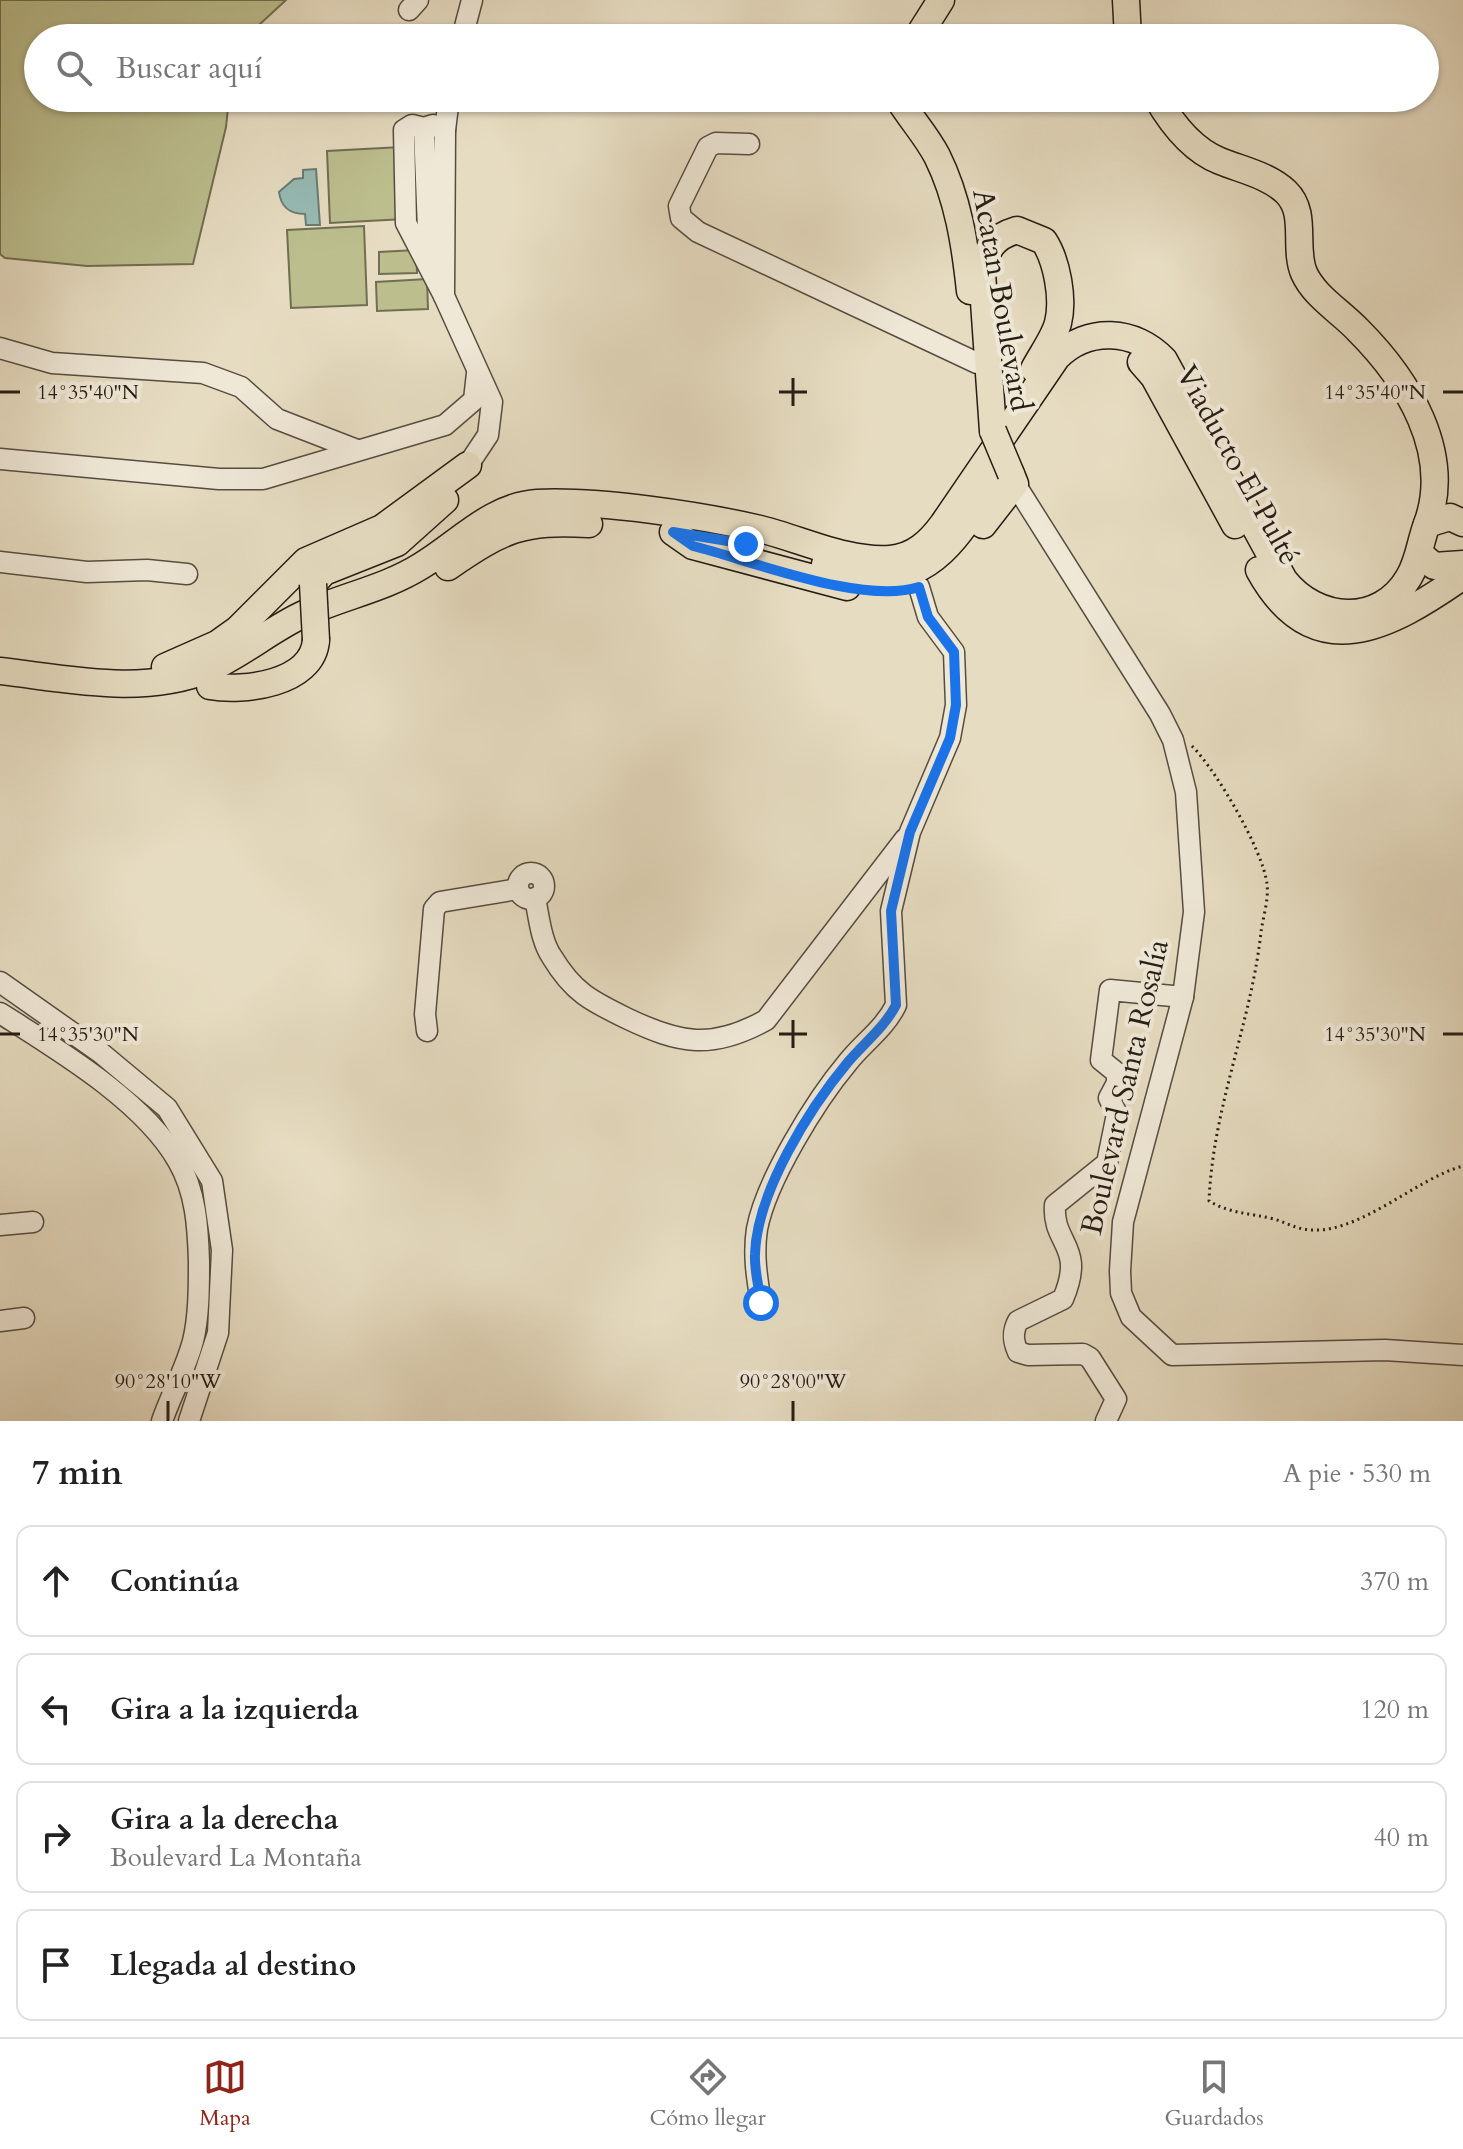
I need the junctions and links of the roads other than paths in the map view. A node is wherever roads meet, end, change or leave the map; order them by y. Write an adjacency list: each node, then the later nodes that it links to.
1 (941, 0): 5 (main road)
2 (1126, 0): 6 (main road)
3 (471, 1): 4 (street)
4 (465, 24)
5 (926, 24)
6 (1127, 24)
7 (439, 112): 10 (street)
8 (908, 112): 14 (main road, Acatan Boulevard)
9 (1168, 112): 21 (main road)
10 (435, 129): 12 (street); 12 (street)
11 (749, 144): 14 (street)
12 (444, 296): 15 (street)
13 (0, 348): 18 (street)
14 (977, 363): 17 (main road, Acatan Boulevard)
15 (477, 373): 18 (street); 20 (street)
16 (1020, 409): 17 (main road); 22 (main road, Viaducto El Pulté); 26 (main road, Viaducto El Pulté)
17 (990, 427): 22 (main road, bridge); 24 (main road)
18 (357, 450): 19 (street)
19 (0, 459)
20 (468, 465): 32 (main road); 33 (main road, bridge)
21 (1433, 473): 23 (main road); 25 (main road, Viaducto El Pulté)
22 (1001, 474): 24 (main road); 30 (main road, Viaducto El Pulté); 31 (main road); 36 (street, Boulevard Santa Rosalía)
23 (1461, 521): 25 (main road)
24 (665, 522): 31 (main road); 32 (main road); 33 (main road)
25 (1427, 524): 26 (main road, Viaducto El Pulté)
26 (1420, 554): 28 (main road)
27 (0, 562): 29 (street)
28 (1463, 564)
29 (187, 574)
30 (1463, 576)
31 (919, 587): 34 (street)
32 (1, 676): 33 (main road)
33 (210, 686)
34 (910, 832): 38 (street); 41 (street)
35 (0, 982): 46 (street)
36 (1183, 997): 44 (street, Boulevard Santa Rosalía); 47 (street)
37 (0, 1013): 45 (street)
38 (427, 1031)
39 (33, 1222): 40 (street)
40 (0, 1225)
41 (761, 1303)
42 (24, 1318): 43 (street)
43 (0, 1321)
44 (1463, 1355)
45 (162, 1421)
46 (189, 1421)
47 (1106, 1421)

